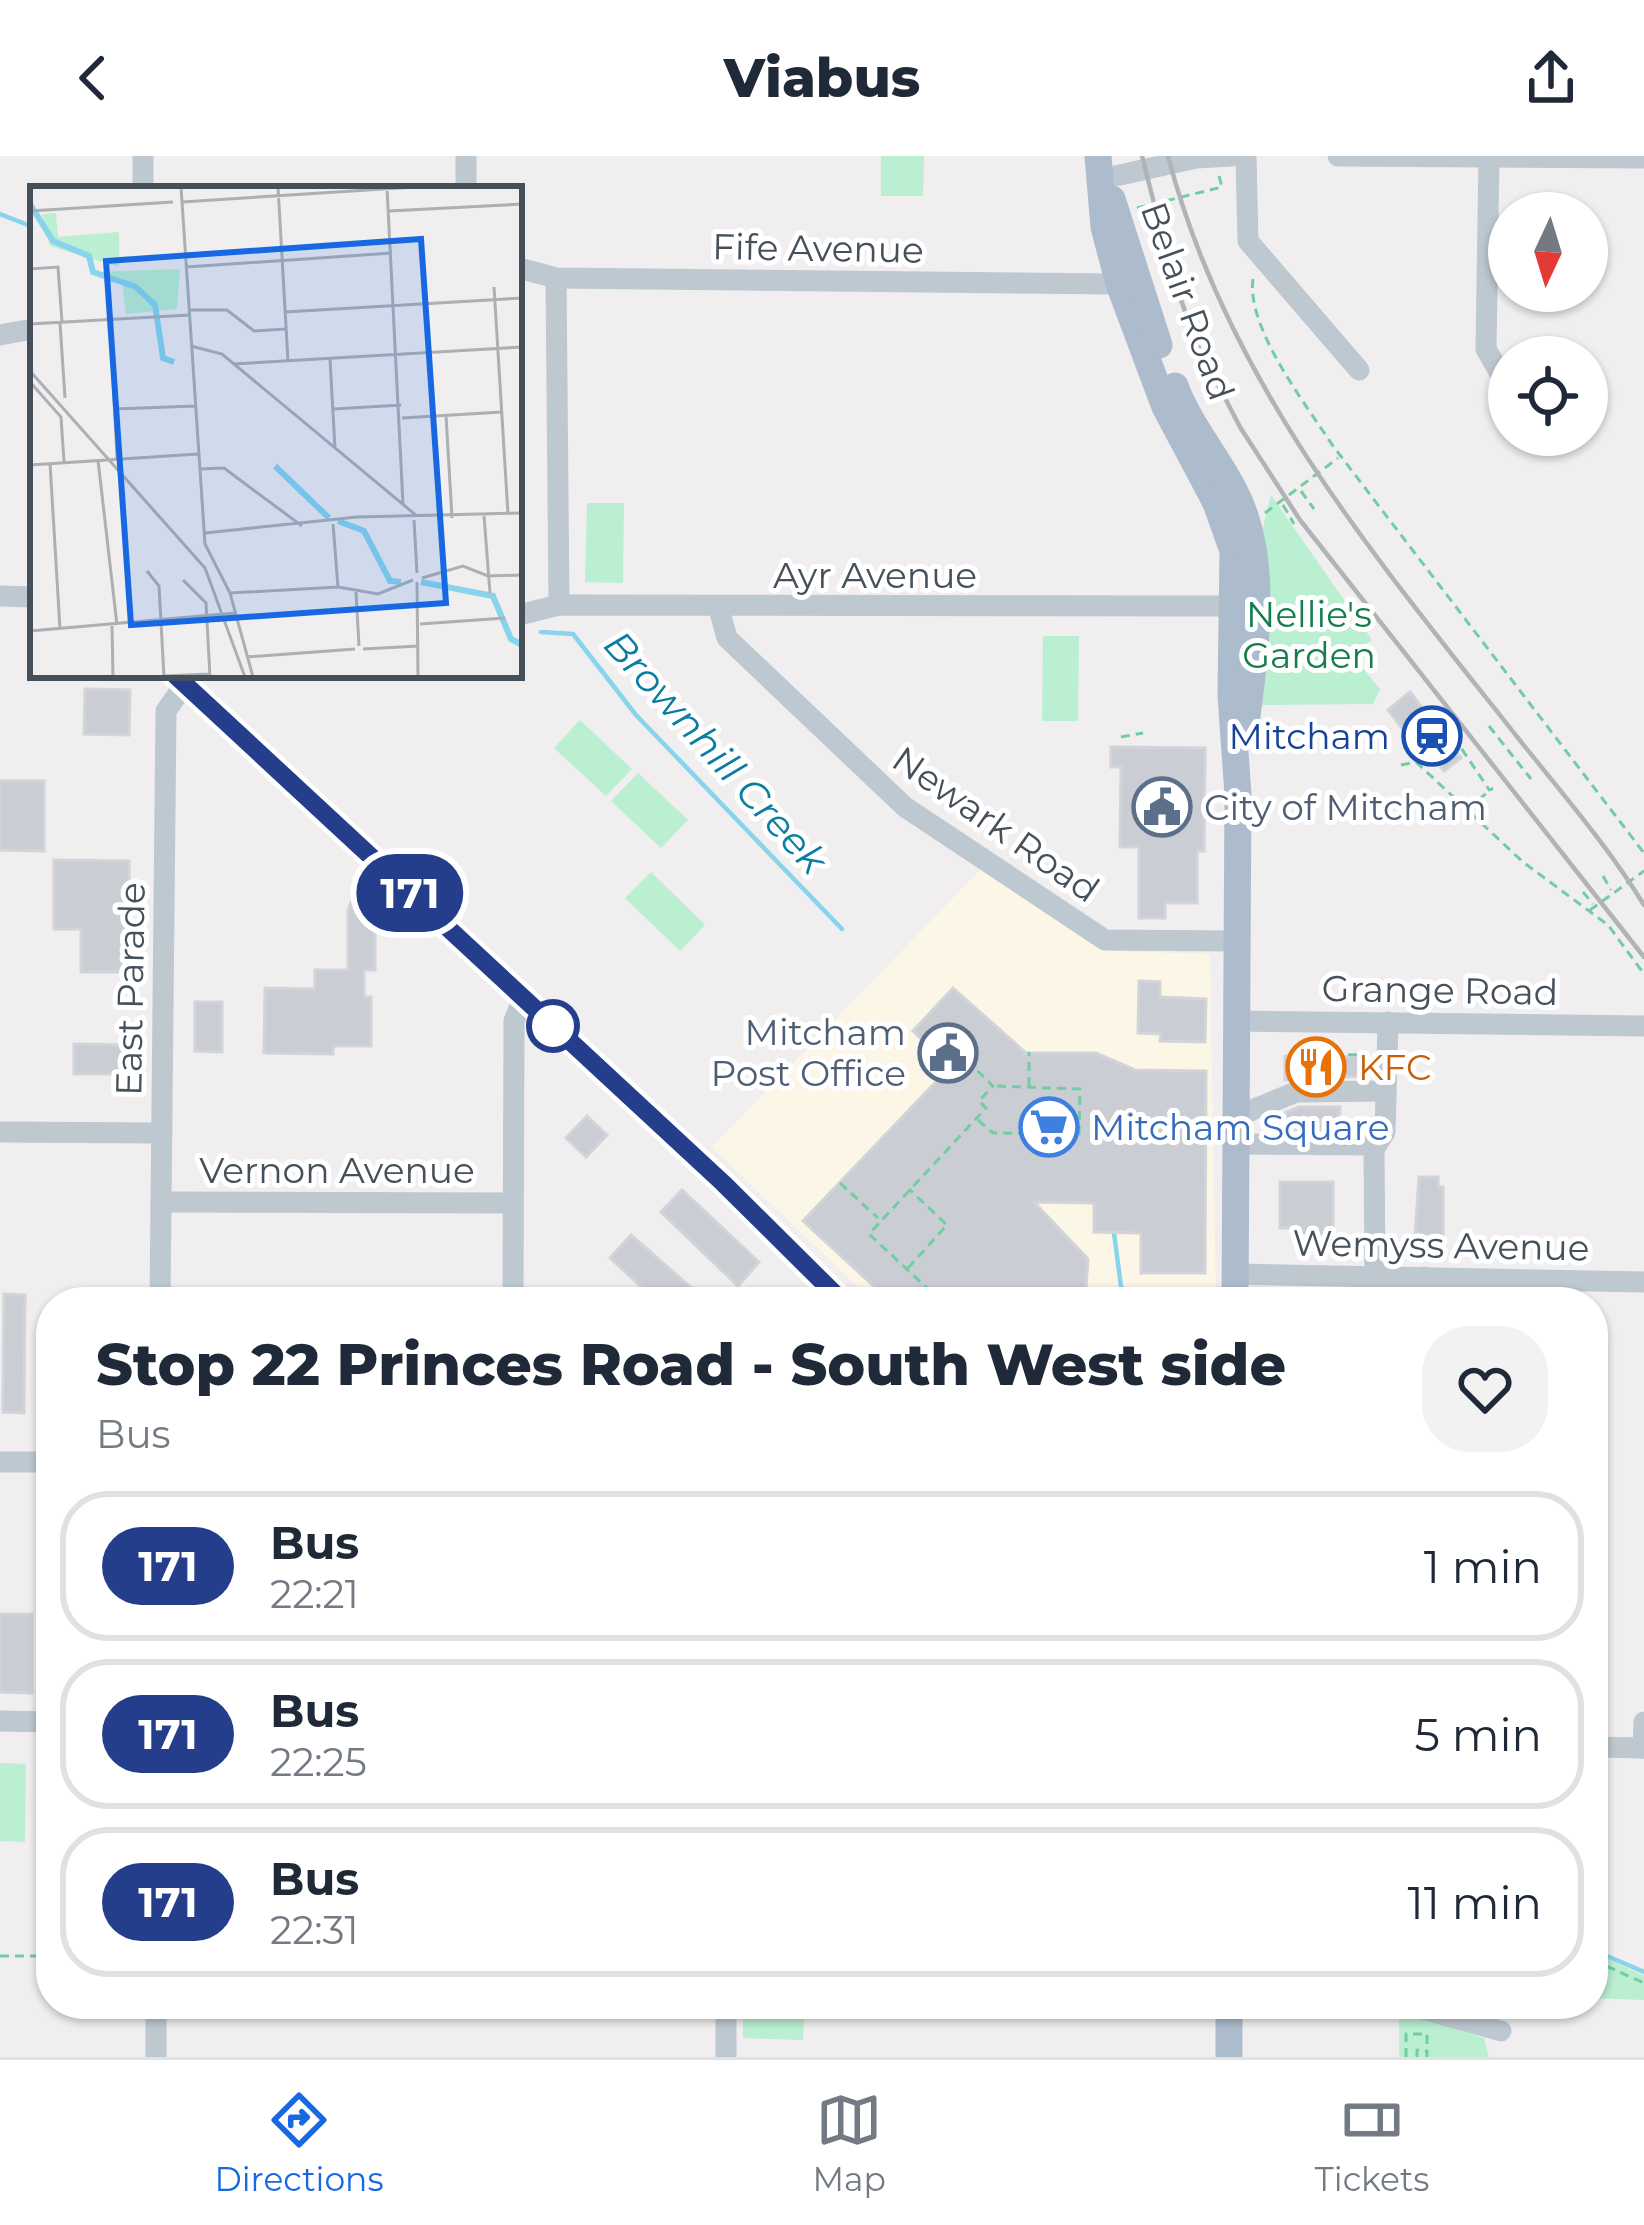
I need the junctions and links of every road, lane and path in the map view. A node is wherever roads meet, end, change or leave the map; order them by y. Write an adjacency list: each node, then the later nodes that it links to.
1 (1232, 156): 4 (street)
2 (1246, 156): 9 (street)
3 (1338, 156): 5 (street)
4 (1203, 157): 7 (street); 8 (path)
5 (1489, 157): 6 (street); 15 (street)
6 (1644, 158)
7 (1100, 168): 8 (main road, Belair Road); 12 (main road, Belair Road)
8 (1120, 212): 21 (main road, Belair Road)
9 (1248, 241): 16 (street); 17 (path)
10 (522, 269): 11 (street, Fife Avenue)
11 (556, 278): 12 (street, Fife Avenue); 26 (street)
12 (1118, 284): 25 (main road, Belair Road)
13 (30, 329): 14 (street)
14 (0, 334)
15 (1488, 352)
16 (1358, 370)
17 (1340, 456): 18 (path); 40 (path)
18 (1300, 490): 19 (path); 20 (path)
19 (1282, 503): 21 (path); 22 (path)
20 (1314, 509)
21 (1246, 518): 38 (main road, Belair Road)
22 (1294, 524)
23 (0, 596): 24 (street)
24 (30, 597)
25 (1233, 605): 27 (street, Ayr Avenue); 38 (main road, Belair Road)
26 (550, 607): 27 (street, Ayr Avenue); 28 (street, Ayr Avenue)
27 (718, 609): 47 (street, Newark Road)
28 (522, 615)
29 (180, 678): 49 (street); 63 (street, East Parade)
30 (1489, 726): 37 (path)
31 (1143, 733): 33 (path)
32 (1443, 734): 39 (path)
33 (1121, 736)
34 (1420, 752): 35 (path)
35 (1416, 762): 36 (path); 39 (path)
36 (1401, 765)
37 (1531, 779)
38 (1238, 795): 47 (main road, Belair Road)
39 (1467, 808): 46 (path)
40 (1644, 853)
41 (1644, 872): 44 (path)
42 (1603, 876): 44 (path)
43 (1583, 892): 45 (path)
44 (1613, 894): 45 (path)
45 (1595, 906): 46 (path)
46 (1588, 911): 48 (path)
47 (1236, 941): 50 (main road, Belair Road)
48 (1644, 974)
49 (523, 998): 68 (street); 76 (street)
50 (1235, 1021): 51 (street, Grange Road); 61 (main road, Belair Road)
51 (1388, 1022): 52 (street, Grange Road); 59 (street)
52 (1644, 1026)
53 (1317, 1038): 56 (path)
54 (1029, 1052): 58 (path)
55 (960, 1054): 57 (path)
56 (1363, 1055)
57 (993, 1086): 58 (path); 60 (path)
58 (1028, 1088): 60 (path)
59 (1386, 1091): 61 (street); 64 (street)
60 (976, 1118): 66 (path)
61 (1233, 1131): 64 (street); 78 (main road, Belair Road)
62 (0, 1132): 63 (street)
63 (162, 1133): 67 (street, East Parade)
64 (1377, 1145): 71 (street)
65 (840, 1183): 69 (path)
66 (909, 1189): 69 (path); 70 (path)
67 (161, 1202): 68 (street, Vernon Avenue); 74 (street, East Parade)
68 (513, 1203): 75 (street)
69 (881, 1220): 70 (path)
70 (907, 1269): 77 (path)
71 (1375, 1276): 72 (street, Wemyss Avenue); 79 (street, Wemyss Avenue)
72 (1424, 1277): 73 (street, Wemyss Avenue); 80 (street)
73 (1644, 1282)
74 (160, 1287)
75 (513, 1287)
76 (827, 1287)
77 (927, 1287)
78 (1236, 1287)
79 (1248, 1287)
80 (1424, 1287)
81 (0, 1462): 82 (street)
82 (36, 1462)
83 (0, 1721): 84 (street)
84 (36, 1722)
85 (1644, 1723): 87 (street)
86 (1608, 1747): 87 (street)
87 (1644, 1748)
88 (0, 1956): 89 (path)
89 (36, 1956)
90 (1608, 1967): 91 (path)
91 (1644, 1983)
92 (156, 2019): 99 (street)
93 (726, 2019): 100 (street)
94 (1229, 2019): 101 (main road)
95 (1457, 2019): 102 (street)
96 (1406, 2054): 97 (path); 98 (path)
97 (1417, 2054): 98 (path)
98 (1427, 2054)
99 (156, 2057)
100 (726, 2057)
101 (1229, 2057)
102 (1493, 2057)

